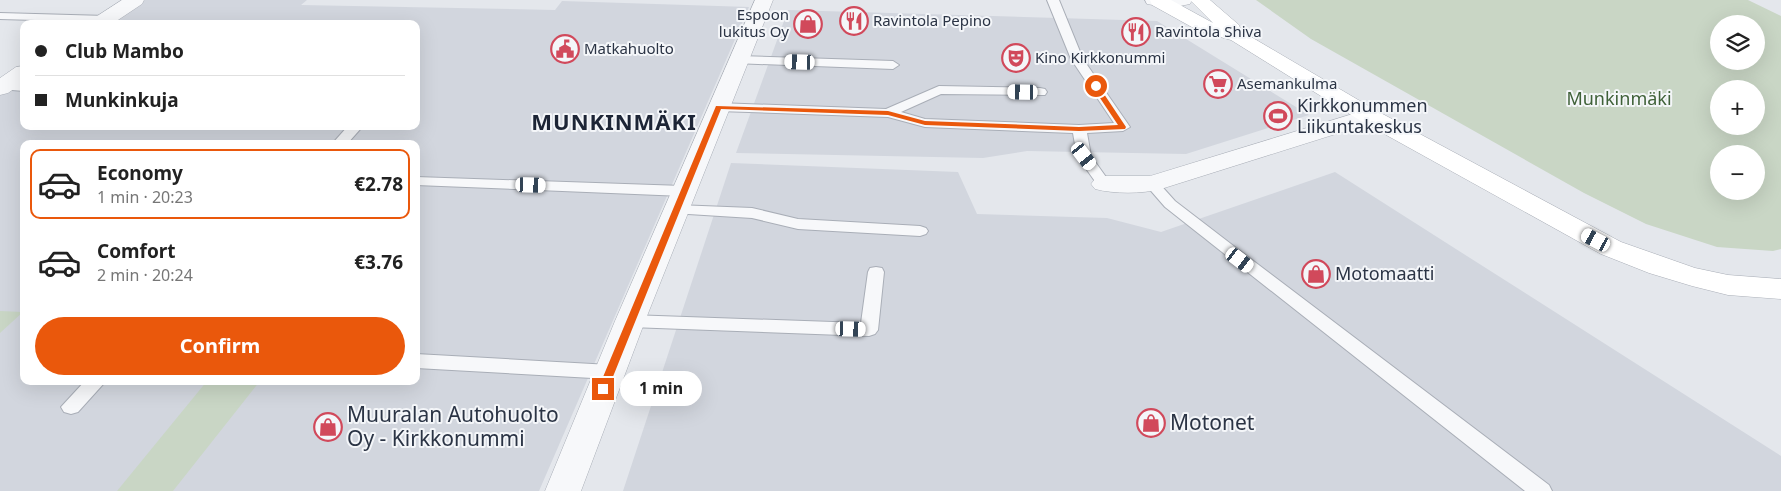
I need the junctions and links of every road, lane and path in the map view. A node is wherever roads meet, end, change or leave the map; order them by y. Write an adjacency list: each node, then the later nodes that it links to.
1 (134, 0): 9 (street)
2 (764, 0): 11 (street)
3 (1052, 0): 20 (lane)
4 (1156, 0): 5 (street); 10 (main road)
5 (1183, 0)
6 (1199, 0): 10 (main road)
7 (0, 16): 8 (lane)
8 (82, 20)
9 (104, 20)
10 (1238, 36): 19 (main road)
11 (738, 60): 12 (lane); 17 (street)
12 (893, 64)
13 (20, 75): 14 (street)
14 (1, 87): 15 (lane)
15 (20, 87)
16 (1040, 92): 18 (lane)
17 (718, 107): 18 (lane); 26 (street)
18 (888, 113): 20 (lane)
19 (1369, 116): 25 (street); 29 (main road)
20 (1079, 129): 24 (lane)
21 (352, 130): 22 (lane)
22 (343, 140)
23 (420, 181): 26 (lane)
24 (1104, 184): 25 (street)
25 (1152, 184): 36 (lane)
26 (680, 200): 27 (lane); 30 (street)
27 (920, 231)
28 (876, 272): 30 (lane)
29 (1781, 289)
30 (630, 321): 32 (street)
31 (420, 361): 32 (lane)
32 (610, 372): 35 (street)
33 (93, 385): 34 (lane)
34 (72, 407)
35 (563, 491)
36 (1542, 491)

